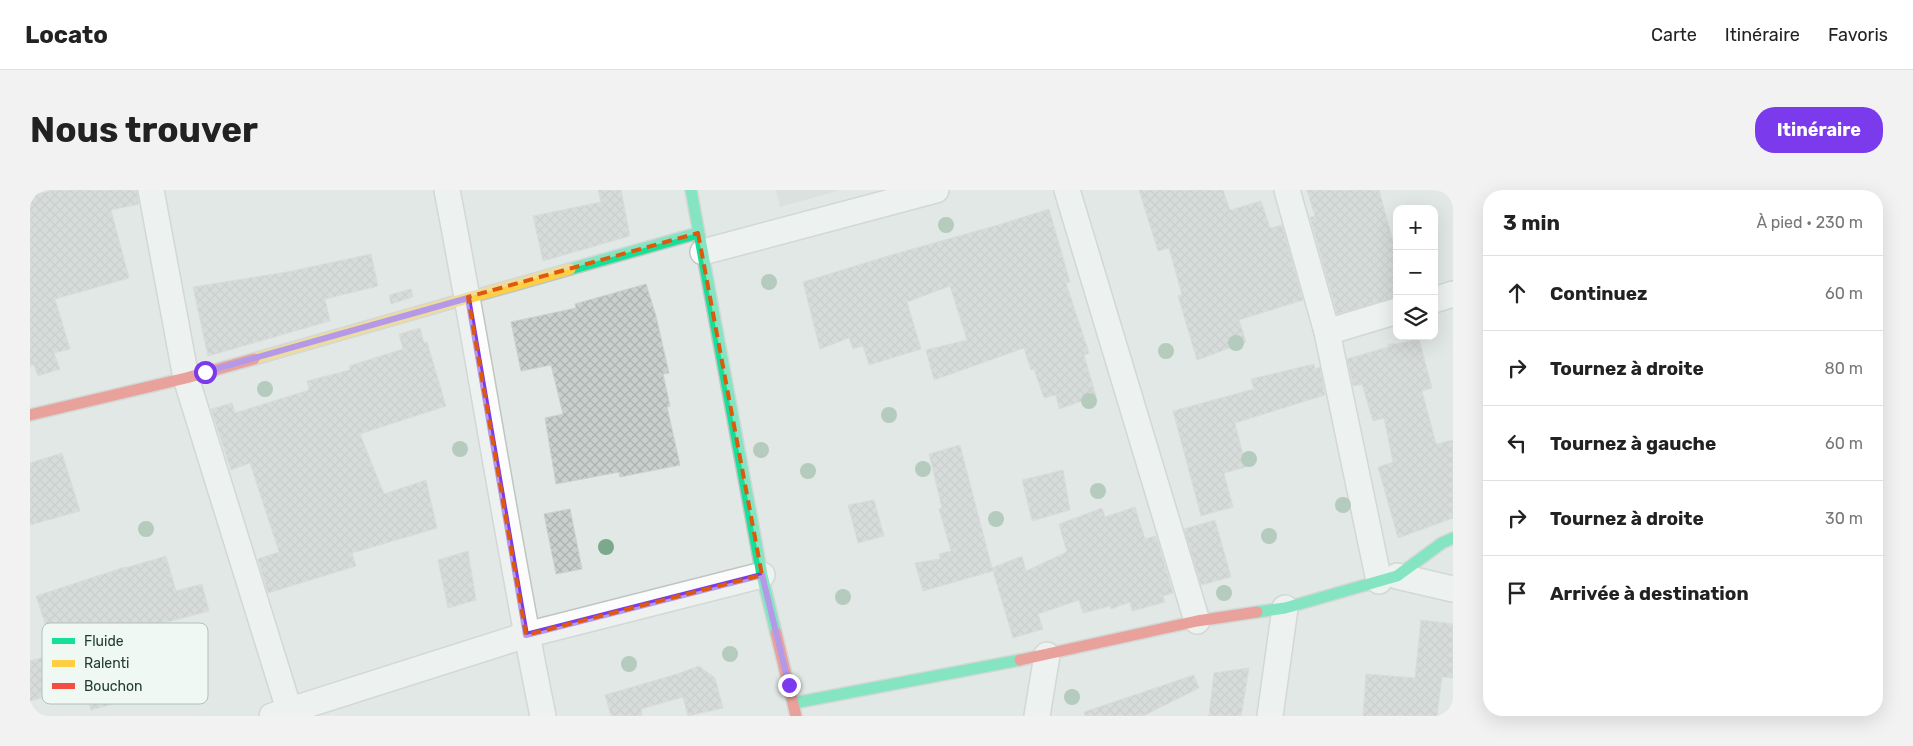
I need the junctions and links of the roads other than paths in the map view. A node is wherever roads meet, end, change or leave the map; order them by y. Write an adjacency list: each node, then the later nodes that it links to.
1 (151, 190): 13 (street)
2 (447, 190): 9 (street)
3 (691, 190): 7 (street)
4 (936, 190): 7 (street)
5 (1067, 190): 20 (street)
6 (1287, 190): 12 (street)
7 (700, 242): 9 (street); 16 (street)
8 (1453, 294): 10 (street)
9 (468, 298): 13 (street); 21 (street)
10 (1438, 299)
11 (1393, 312): 12 (street)
12 (1327, 332): 17 (street)
13 (186, 378): 14 (street); 24 (street)
14 (30, 415)
15 (1453, 538): 17 (street)
16 (762, 575): 21 (street); 23 (street)
17 (1388, 578): 18 (street); 19 (street)
18 (1453, 589)
19 (1285, 608): 20 (street); 28 (street)
20 (1197, 621): 22 (street)
21 (526, 635): 24 (street); 25 (street)
22 (1047, 654): 23 (street); 27 (street)
23 (794, 703): 26 (street)
24 (284, 714)
25 (543, 716)
26 (796, 716)
27 (1037, 716)
28 (1270, 716)

